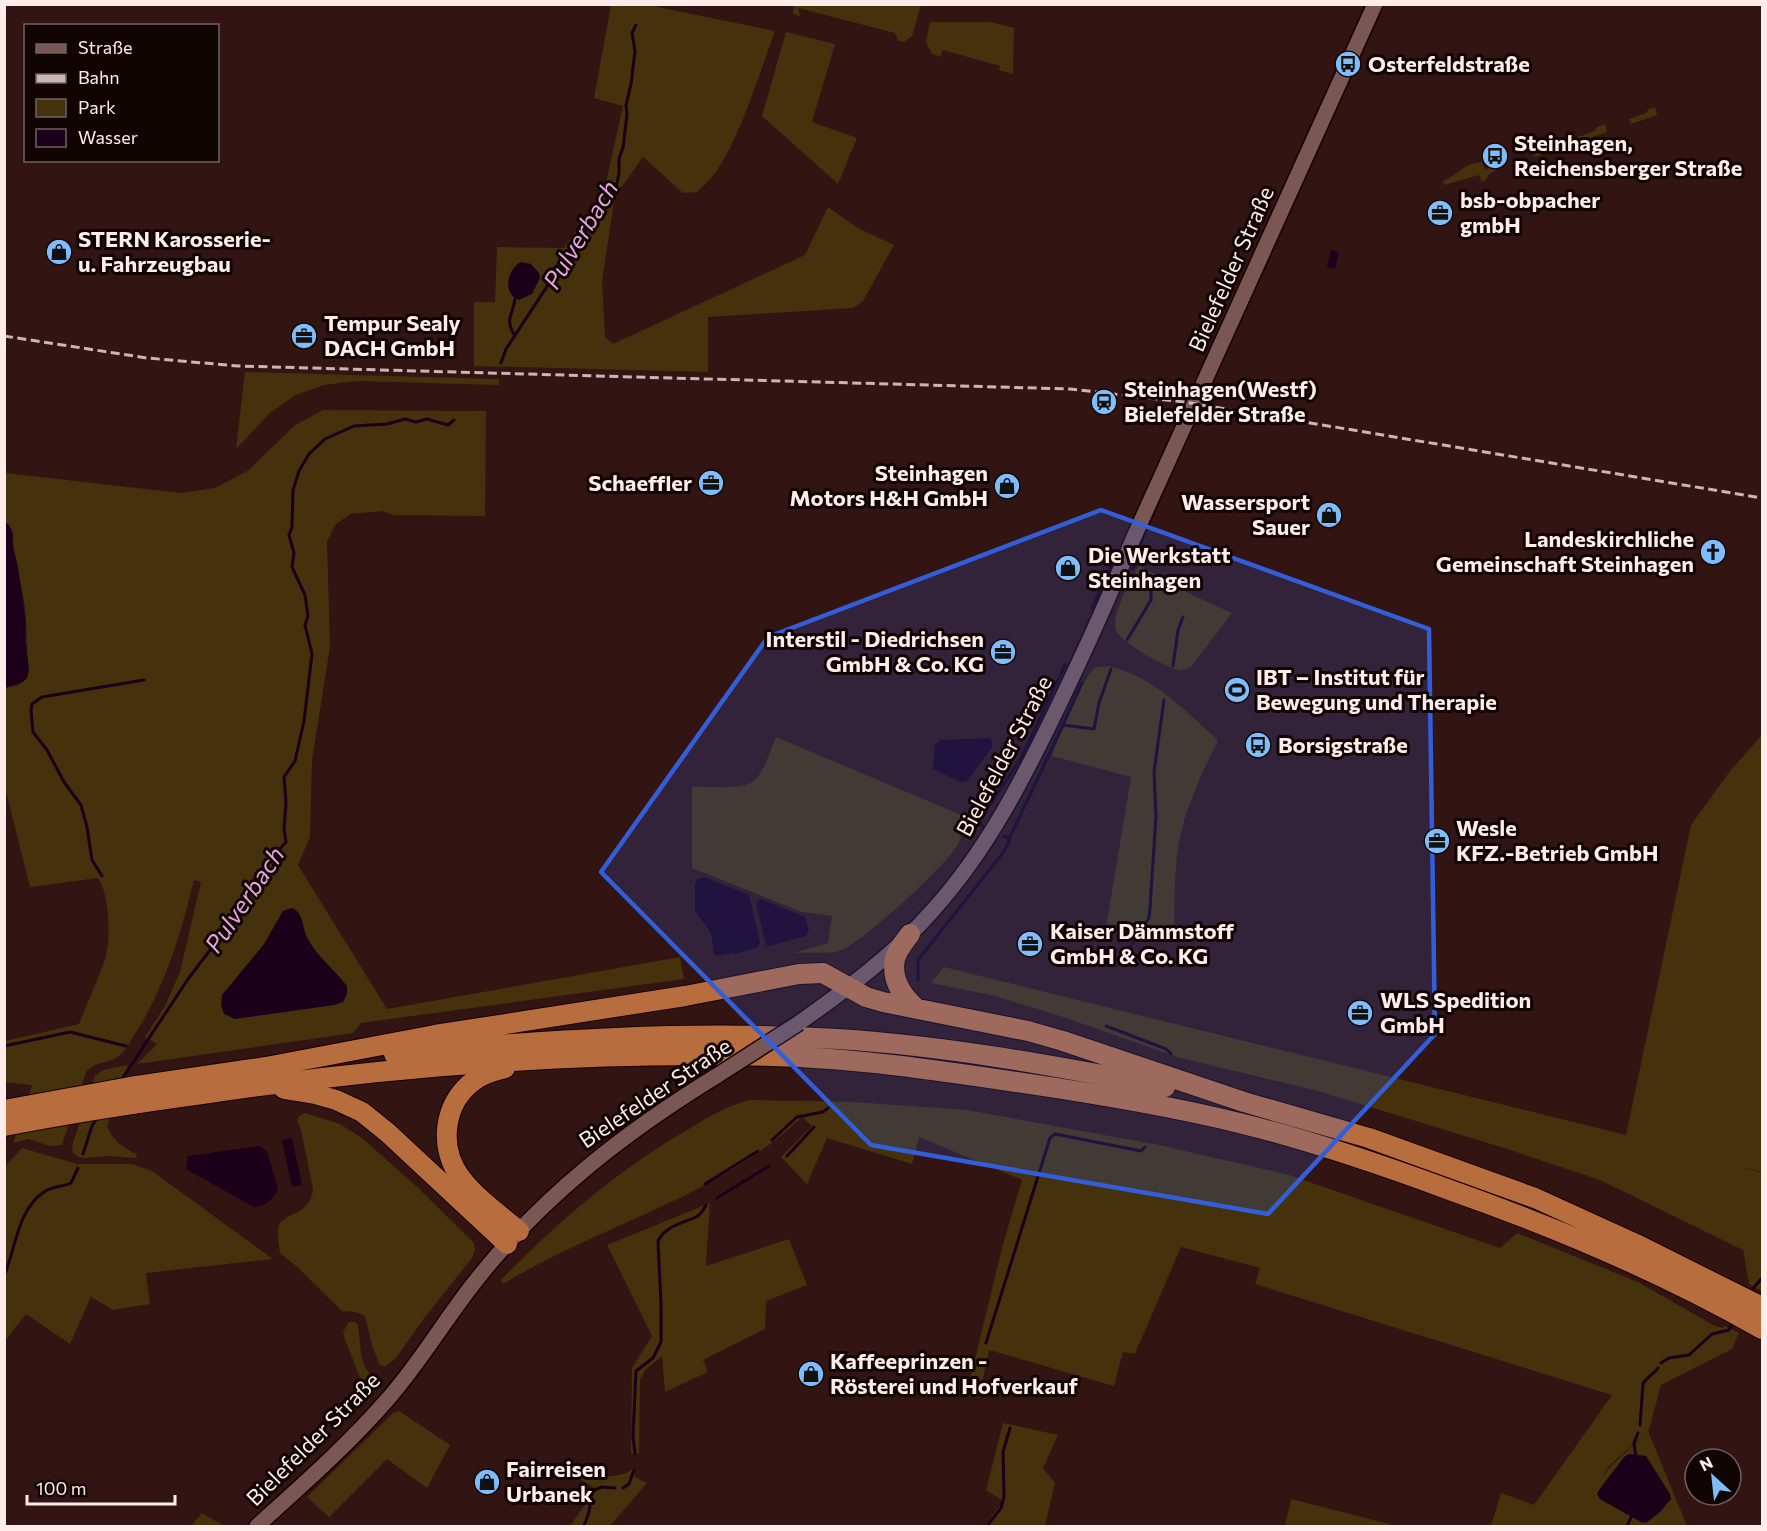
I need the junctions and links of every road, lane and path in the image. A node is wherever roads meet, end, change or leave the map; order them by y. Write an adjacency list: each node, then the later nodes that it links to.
1 (1375, 4): 2 (main road, Bielefelder Straße)
2 (910, 934): 3 (main road, Bielefelder Straße); 4 (highway)
3 (848, 987): 4 (highway); 6 (highway); 11 (main road, Bielefelder Straße, bridge)
4 (916, 1008): 9 (highway)
5 (543, 1058): 7 (highway); 11 (highway); 12 (highway)
6 (266, 1067): 8 (highway); 9 (highway)
7 (224, 1090): 8 (highway); 11 (highway)
8 (128, 1096): 10 (highway)
9 (1244, 1102): 12 (highway)
10 (11, 1117)
11 (513, 1238): 14 (main road, Bielefelder Straße)
12 (1729, 1300): 13 (highway)
13 (1761, 1321)
14 (257, 1527)

